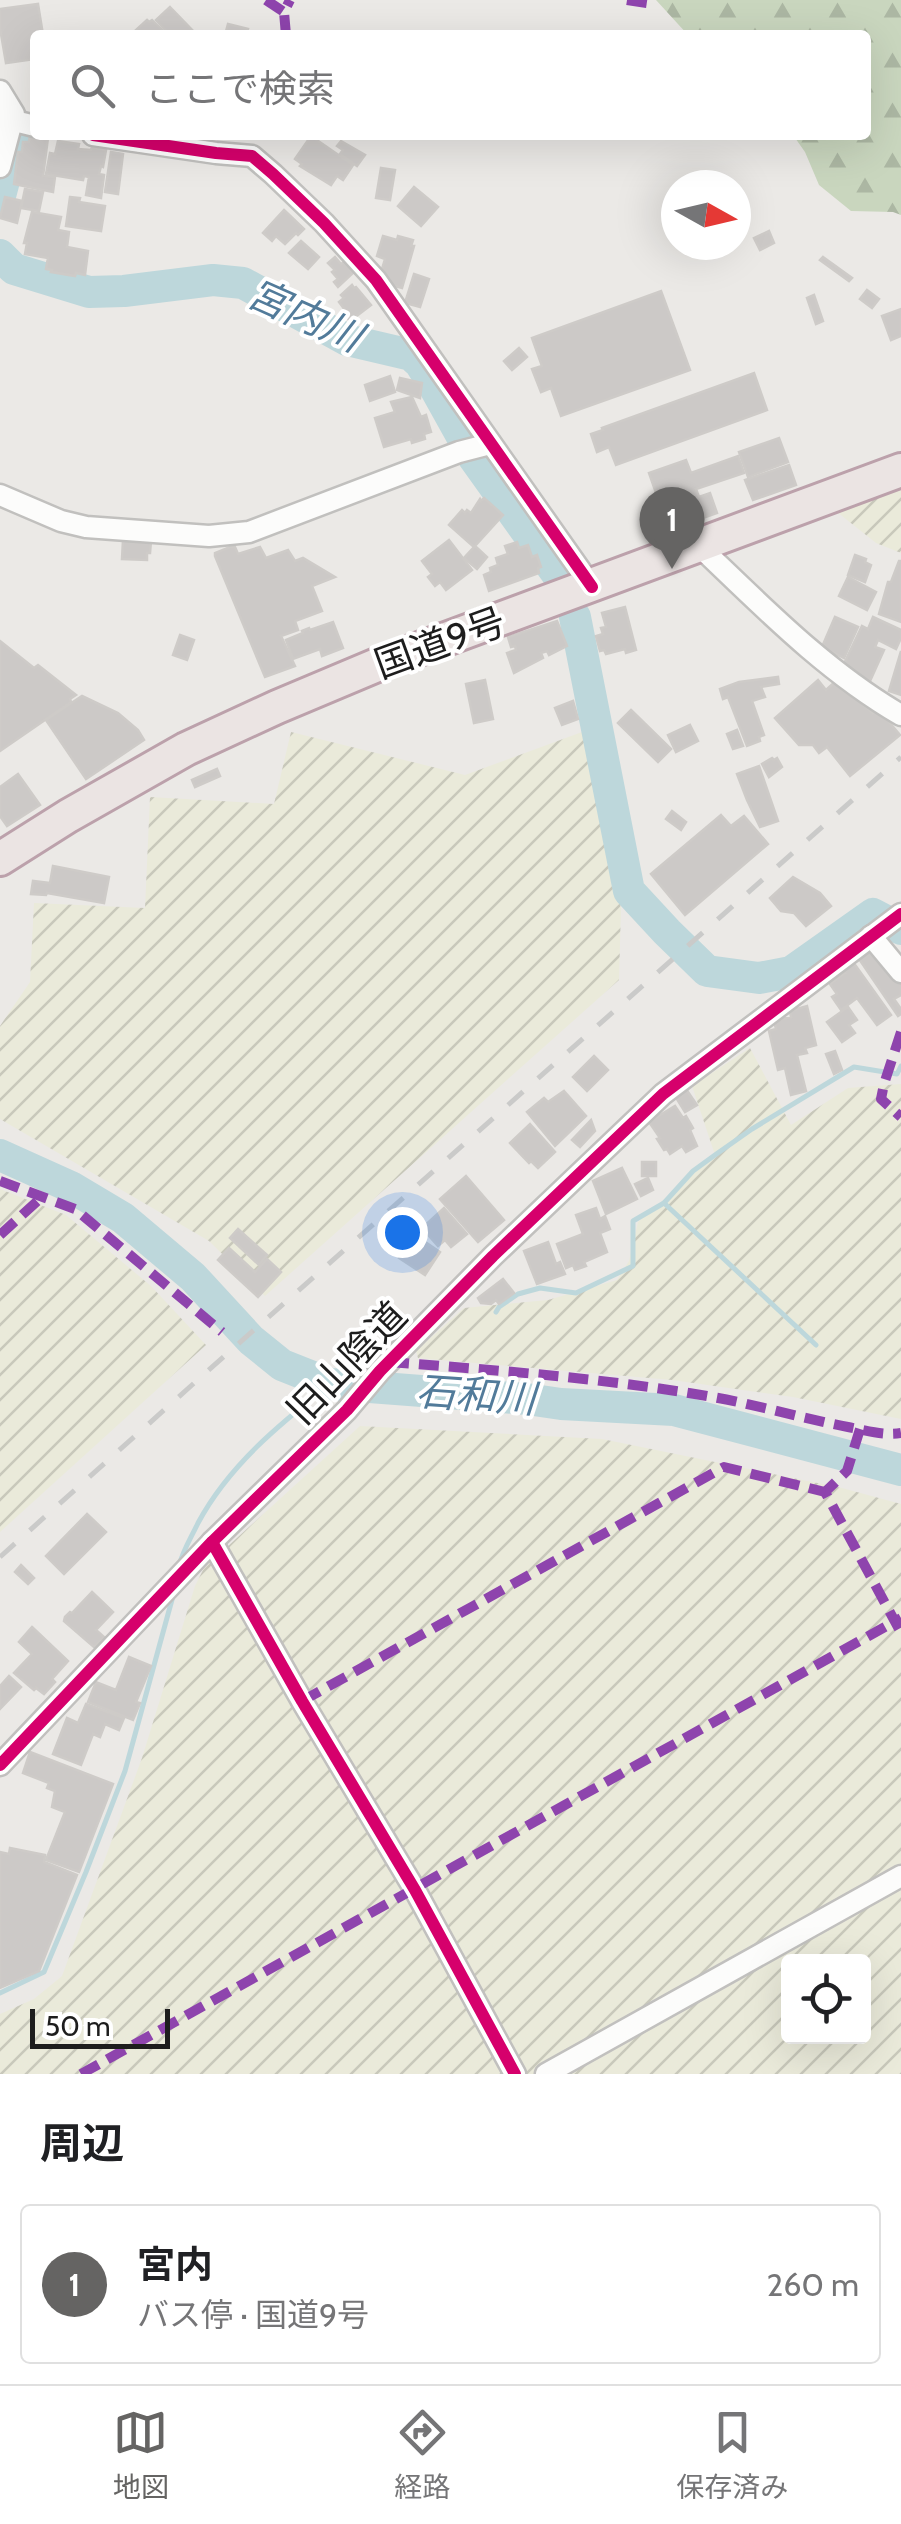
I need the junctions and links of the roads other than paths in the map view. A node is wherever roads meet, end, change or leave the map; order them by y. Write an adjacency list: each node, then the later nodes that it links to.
1 (0, 90): 2 (street)
2 (6, 120): 4 (street)
3 (131, 140): 5 (street)
4 (0, 167)
5 (490, 444): 7 (street); 9 (street)
6 (901, 470): 8 (highway, 国道9号)
7 (0, 495)
8 (699, 546): 9 (highway, 国道9号); 10 (street)
9 (592, 586): 11 (highway, 国道9号)
10 (901, 715)
11 (0, 859)
12 (901, 914): 13 (street, 旧山陰道)
13 (871, 936): 14 (street); 15 (street, 旧山陰道)
14 (901, 972)
15 (212, 1542): 16 (street, 旧山陰道); 18 (street)
16 (0, 1766)
17 (901, 1876): 19 (street)
18 (515, 2074)
19 (546, 2074)

